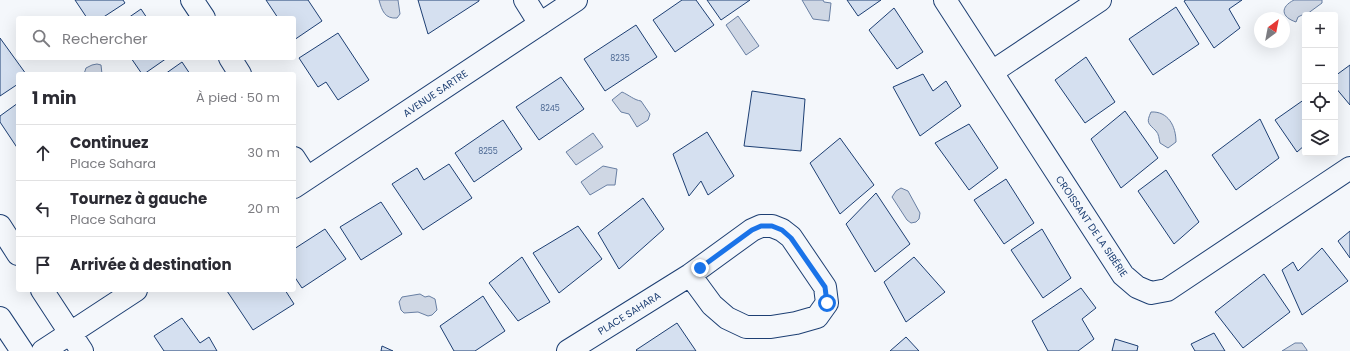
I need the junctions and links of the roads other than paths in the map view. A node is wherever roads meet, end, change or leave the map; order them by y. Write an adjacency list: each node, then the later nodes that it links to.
1 (192, 0): 6 (street)
2 (525, 0): 7 (street)
3 (576, 0): 7 (street, AVENUE SARTRE)
4 (945, 0): 10 (street, CROISSANT DE LA SIBÉRIE)
5 (1100, 0): 10 (street)
6 (203, 16)
7 (540, 24): 13 (street, AVENUE SARTRE)
8 (231, 60): 9 (street)
9 (239, 72)
10 (992, 72): 12 (street, CROISSANT DE LA SIBÉRIE)
11 (296, 166): 13 (street)
12 (1350, 168)
13 (300, 182)
14 (0, 226): 15 (street)
15 (16, 251)
16 (690, 275): 16 (street, PLACE SAHARA); 23 (street, PLACE SAHARA)
17 (43, 292): 20 (street)
18 (134, 292): 20 (street)
19 (0, 318): 21 (street)
20 (76, 342): 22 (street)
21 (22, 351)
22 (43, 351)
23 (568, 351)

